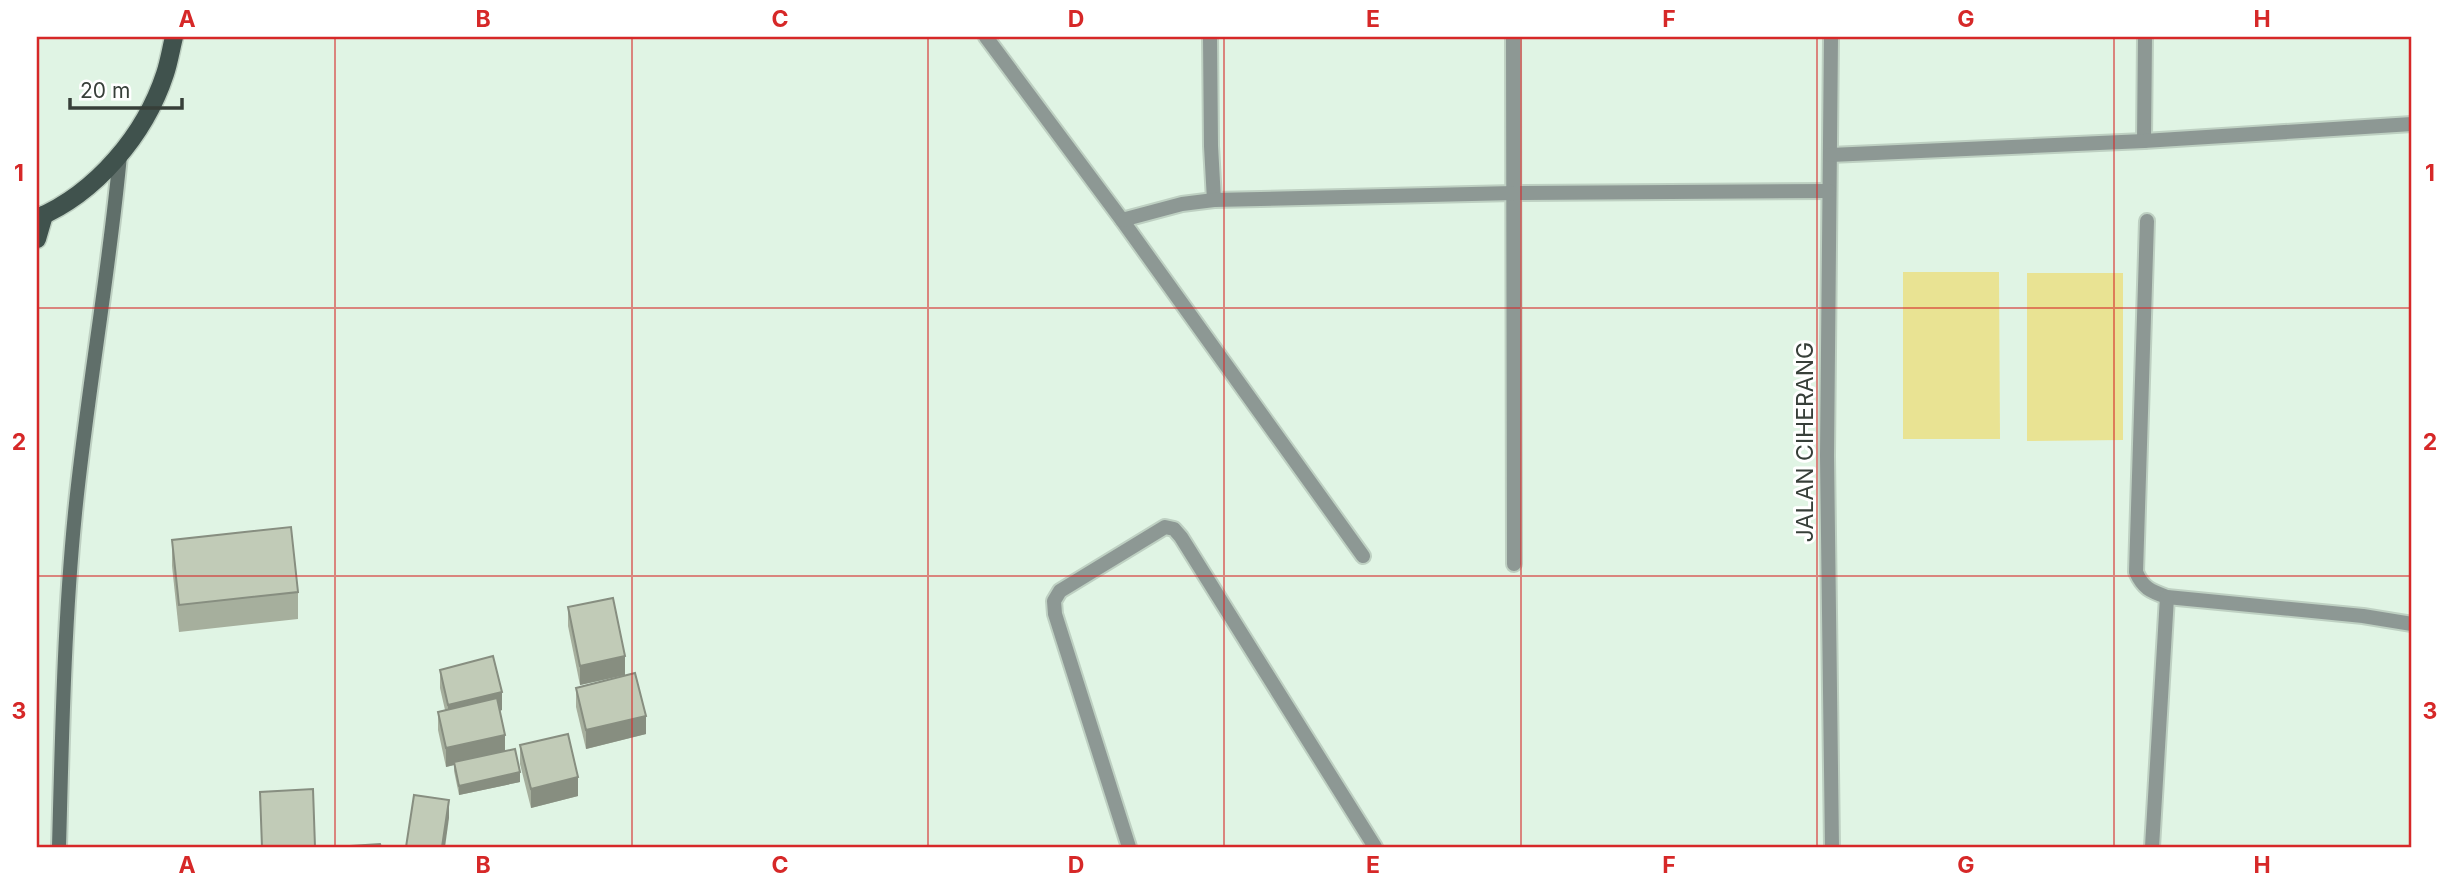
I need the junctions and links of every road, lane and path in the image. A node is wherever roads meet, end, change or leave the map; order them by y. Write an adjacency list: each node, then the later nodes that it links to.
1 (174, 37): 9 (main road)
2 (986, 37): 15 (street)
3 (1210, 37): 13 (street)
4 (1513, 37): 12 (street)
5 (1831, 37): 10 (street, JALAN CIHERANG)
6 (2145, 37): 8 (street)
7 (2412, 124): 8 (street)
8 (2144, 141): 10 (street)
9 (120, 155): 14 (main road); 22 (main road)
10 (1830, 155): 11 (street, JALAN CIHERANG)
11 (1829, 191): 12 (street); 25 (street, JALAN CIHERANG)
12 (1514, 193): 13 (street); 19 (street)
13 (1214, 200): 15 (street)
14 (40, 216): 17 (main road)
15 (1122, 220): 18 (street)
16 (2147, 221): 20 (street)
17 (37, 239)
18 (1363, 556)
19 (1514, 564)
20 (2166, 597): 21 (street); 26 (street)
21 (2412, 624)
22 (59, 847)
23 (1129, 847): 24 (street)
24 (1371, 847)
25 (1832, 847)
26 (2152, 847)

